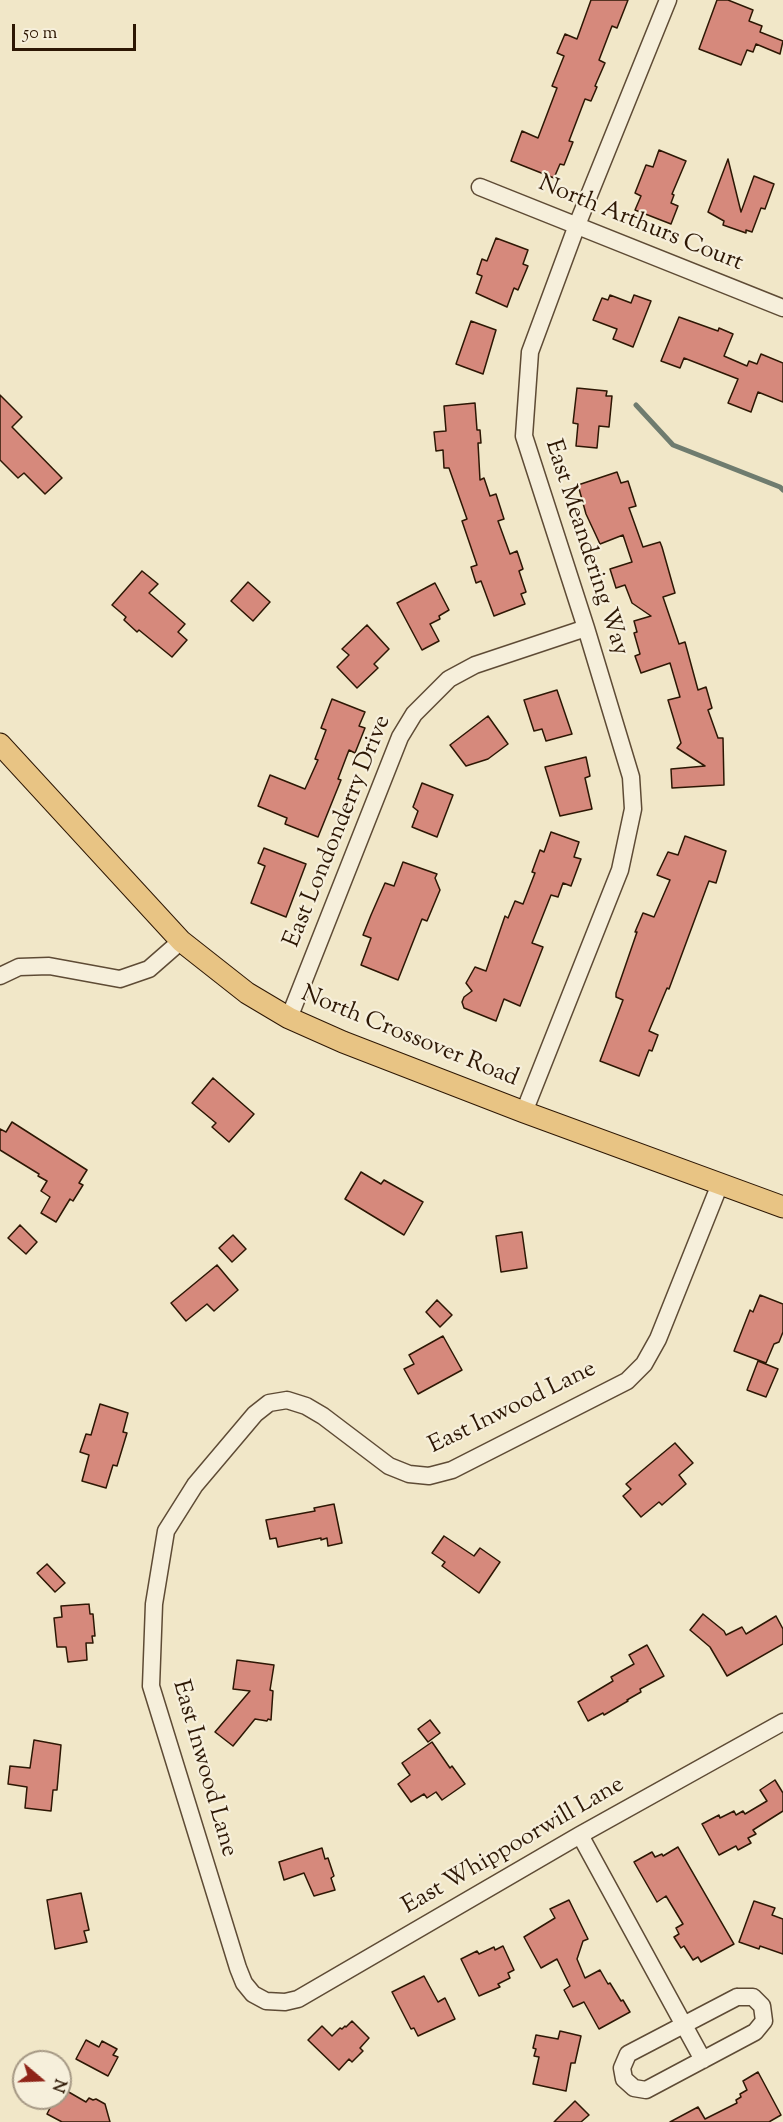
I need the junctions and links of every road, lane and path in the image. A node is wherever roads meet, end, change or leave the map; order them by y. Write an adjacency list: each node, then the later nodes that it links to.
1 (668, 0): 3 (street, East Meandering Way)
2 (480, 187): 3 (street, North Arthurs Court)
3 (577, 225): 4 (street, North Arthurs Court); 5 (street, East Meandering Way)
4 (783, 308)
5 (586, 628): 9 (street, East Londonderry Drive); 10 (street, East Meandering Way)
6 (0, 744): 7 (main road, North Crossover Road)
7 (181, 941): 8 (street); 9 (main road, North Crossover Road)
8 (0, 976)
9 (289, 1018): 10 (main road, North Crossover Road)
10 (525, 1112): 11 (main road, North Crossover Road)
11 (720, 1184): 12 (main road, North Crossover Road); 15 (street, East Inwood Lane)
12 (783, 1207)
13 (783, 1722): 14 (street, East Whippoorwill Lane)
14 (580, 1835): 15 (street, East Whippoorwill Lane); 16 (street)
15 (266, 2001)
16 (683, 2025): 17 (street); 17 (street); 17 (street)
17 (703, 2060)

